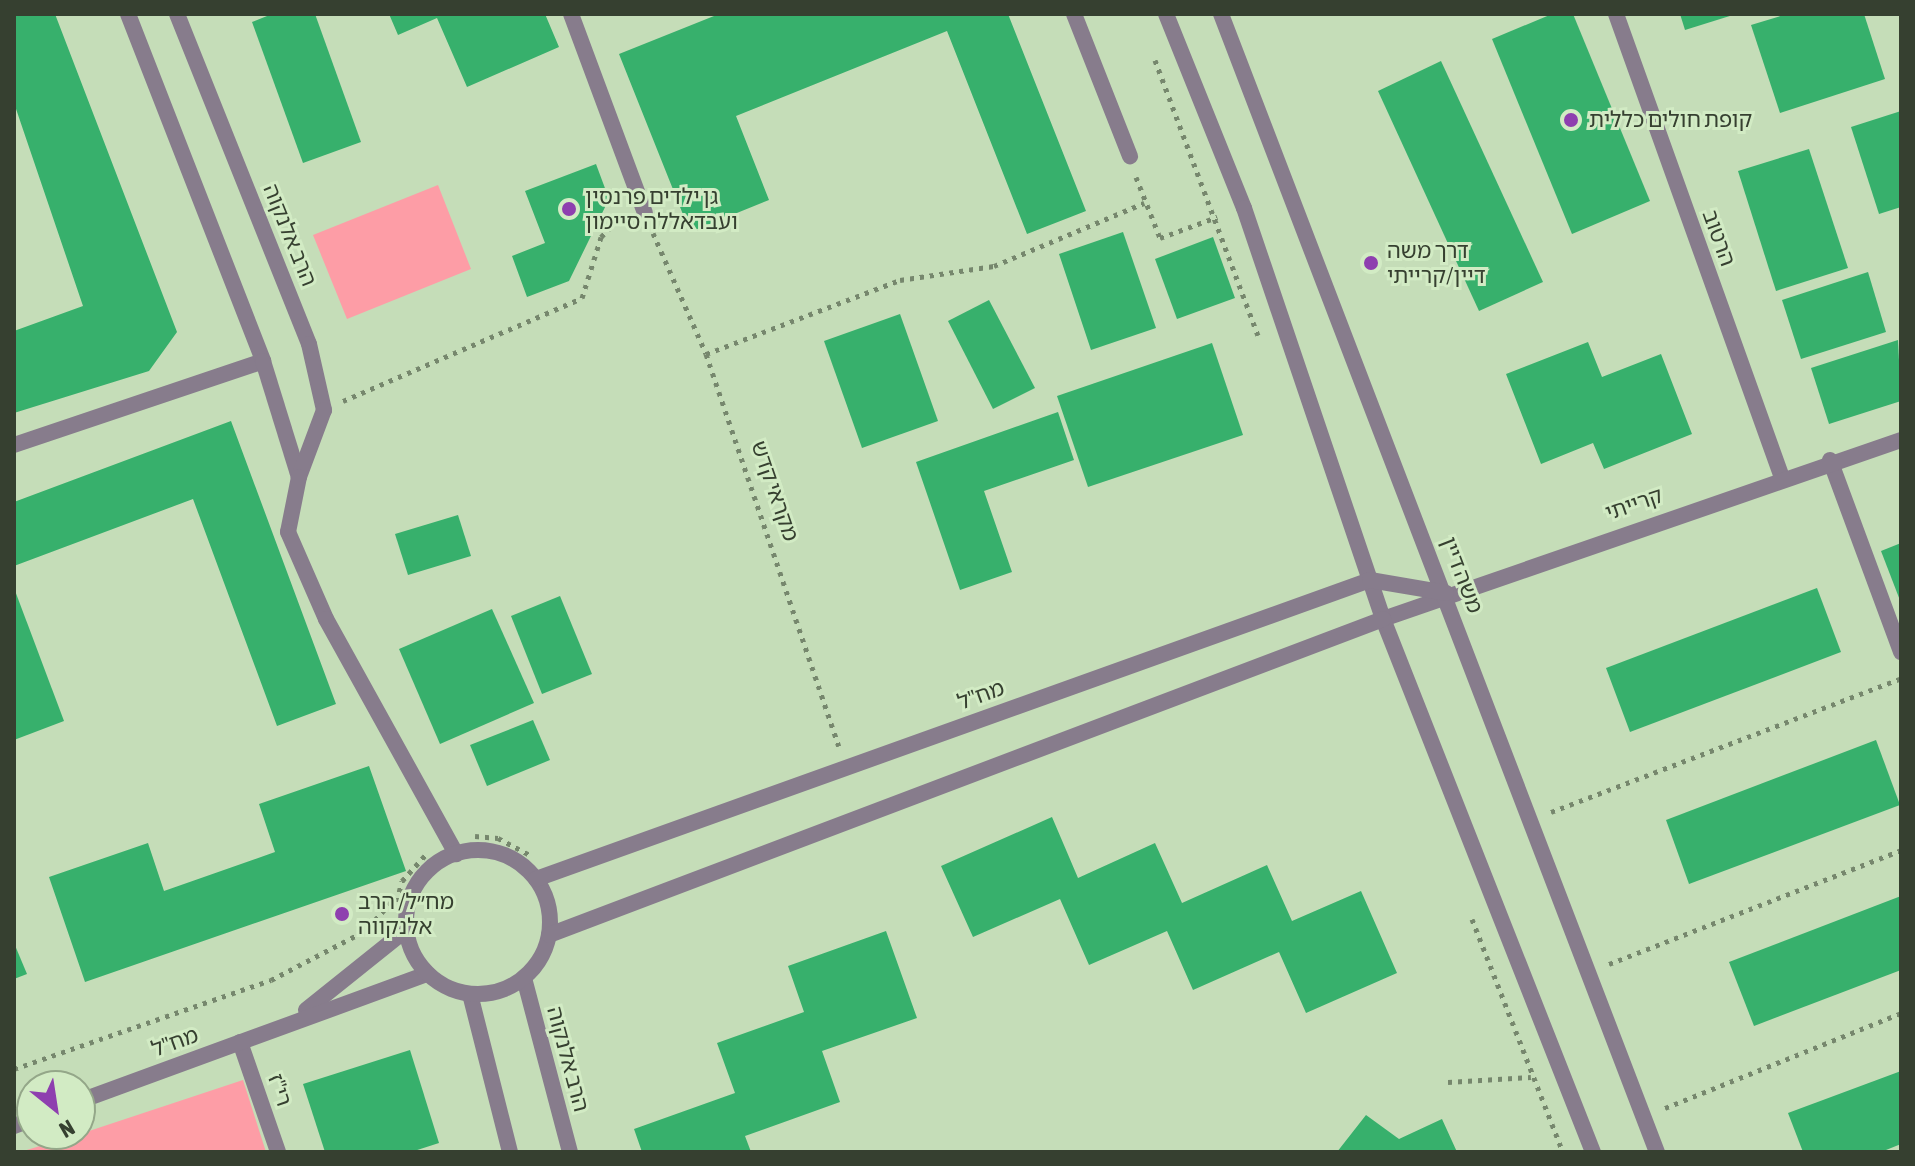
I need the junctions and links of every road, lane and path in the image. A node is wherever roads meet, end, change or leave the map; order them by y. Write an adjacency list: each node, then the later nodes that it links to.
1 (128, 14): 14 (street)
2 (177, 14): 15 (street, הרב אלנקוה)
3 (571, 14): 11 (street)
4 (1074, 14): 8 (street)
5 (1166, 14): 10 (street)
6 (1221, 14): 22 (street, משה דיין)
7 (1616, 14): 19 (street, הרטוב)
8 (1130, 156): 9 (path)
9 (1144, 203): 10 (path); 13 (path)
10 (1244, 208): 21 (street)
11 (645, 213): 15 (path)
12 (653, 234): 13 (path, מקראי קדש)
13 (706, 354): 26 (path, מקראי קדש)
14 (263, 361): 17 (street); 20 (street)
15 (324, 410): 20 (street)
16 (1901, 440): 18 (street, קרייתי)
17 (14, 445)
18 (1830, 460): 19 (street, קרייתי); 24 (street)
19 (1781, 476): 22 (street, קרייתי)
20 (299, 477): 28 (street)
21 (1370, 580): 22 (street, מח"ל); 23 (street); 26 (street, מח"ל)
22 (1446, 593): 23 (street, קרייתי); 50 (street, משה דיין)
23 (1383, 619): 32 (street); 42 (street)
24 (1901, 652)
25 (1901, 678): 27 (path)
26 (845, 766): 30 (street, מח"ל)
27 (1550, 812)
28 (453, 847): 30 (street); 30 (path); 31 (path); 33 (street)
29 (1901, 850): 34 (path)
30 (542, 876): 32 (street)
31 (395, 898): 33 (path); 41 (path)
32 (549, 935): 36 (street)
33 (400, 936): 35 (street); 39 (street, מח"ל)
34 (1609, 964)
35 (427, 974): 37 (street); 39 (street, מח"ל)
36 (524, 978): 37 (street); 48 (street, הרב אלנקוה)
37 (470, 994): 47 (street)
38 (1901, 1013): 45 (path)
39 (285, 1024): 40 (street, מח"ל)
40 (240, 1042): 44 (street, מח"ל); 46 (street, רי"ז)
41 (14, 1069)
42 (1559, 1073): 43 (path); 49 (street)
43 (1448, 1082)
44 (96, 1095)
45 (1665, 1108)
46 (278, 1152)
47 (510, 1152)
48 (570, 1152)
49 (1593, 1152)
50 (1657, 1152)

